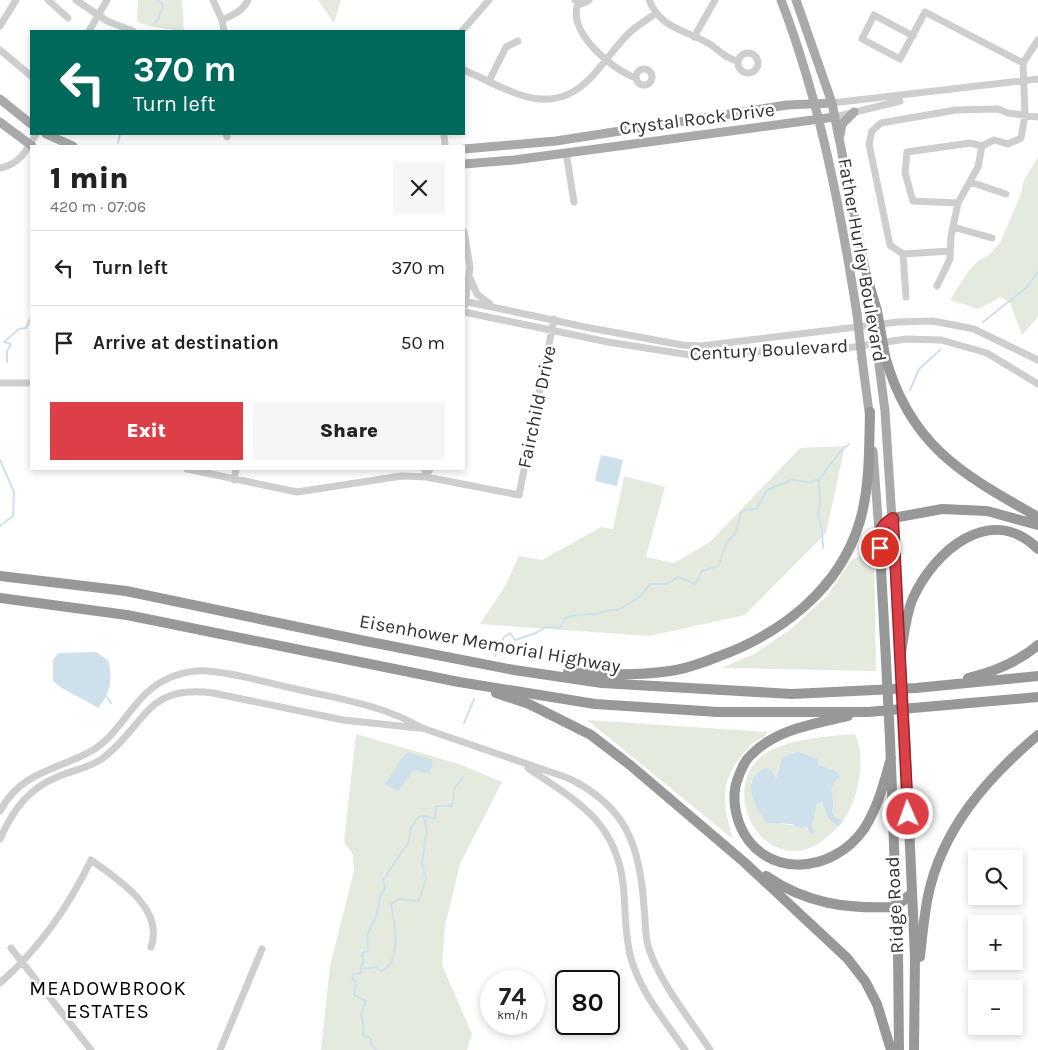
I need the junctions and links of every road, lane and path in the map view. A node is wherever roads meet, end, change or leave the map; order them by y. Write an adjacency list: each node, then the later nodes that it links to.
1 (16, 0): 15 (street)
2 (48, 0): 17 (street)
3 (76, 0): 16 (street)
4 (107, 0): 16 (street)
5 (213, 0): 18 (street)
6 (248, 0): 18 (street)
7 (489, 0): 23 (street)
8 (590, 0): 13 (street)
9 (649, 0): 14 (street)
10 (715, 0): 25 (street)
11 (780, 0): 40 (main road, Father Hurley Boulevard)
12 (796, 0): 41 (main road, Father Hurley Boulevard)
13 (576, 2): 29 (street)
14 (656, 13): 25 (street); 29 (street)
15 (2, 14): 19 (street)
16 (99, 16): 20 (street); 21 (street)
17 (68, 18)
18 (222, 20): 22 (street)
19 (0, 26)
20 (90, 30)
21 (131, 30)
22 (224, 30)
23 (463, 30)
24 (912, 36): 24 (street); 31 (street)
25 (694, 37): 30 (street)
26 (1038, 40): 31 (street)
27 (518, 41): 36 (street)
28 (0, 50): 33 (street)
29 (608, 60): 34 (street); 36 (street)
30 (738, 61)
31 (1023, 63): 37 (street)
32 (465, 70): 36 (street)
33 (30, 75)
34 (636, 78)
35 (1038, 79): 37 (street, Crystal Rock Drive)
36 (489, 81)
37 (1024, 81): 38 (street, Crystal Rock Drive); 43 (street)
38 (932, 93): 41 (street, Crystal Rock Drive); 42 (street, Crystal Rock Drive)
39 (0, 99): 48 (main road)
40 (816, 103): 41 (main road, Crystal Rock Drive); 46 (main road, Father Hurley Boulevard); 55 (main road, Crystal Rock Drive)
41 (832, 104): 44 (main road, Father Hurley Boulevard)
42 (854, 112): 44 (street, Crystal Rock Drive); 50 (main road)
43 (1025, 115): 45 (street); 53 (street); 67 (street)
44 (835, 117): 46 (main road, Crystal Rock Drive); 50 (main road, Father Hurley Boulevard)
45 (1038, 117)
46 (820, 119): 56 (main road, Crystal Rock Drive); 83 (main road, Father Hurley Boulevard, bridge)
47 (0, 122): 51 (main road)
48 (30, 123)
49 (48, 135): 52 (main road)
50 (840, 138): 69 (main road, Father Hurley Boulevard)
51 (30, 145)
52 (71, 145)
53 (982, 146): 59 (street); 62 (street)
54 (30, 147): 58 (street)
55 (465, 149)
56 (566, 152): 57 (main road, Crystal Rock Drive); 61 (street)
57 (465, 164)
58 (0, 168)
59 (970, 182): 60 (street); 62 (street)
60 (1006, 194)
61 (574, 202)
62 (958, 203): 63 (street)
63 (953, 227): 65 (street); 66 (street)
64 (465, 237): 68 (street)
65 (992, 238)
66 (950, 251): 67 (street); 70 (street)
67 (903, 254): 71 (street)
68 (470, 276): 72 (street); 74 (street)
69 (868, 277): 78 (highway, bridge)
70 (937, 286)
71 (906, 296)
72 (465, 299)
73 (465, 304): 74 (street, Century Boulevard)
74 (495, 307): 76 (street, Century Boulevard)
75 (465, 312): 77 (street, Century Boulevard)
76 (554, 319): 77 (street, Fairchild Drive); 79 (street, Century Boulevard)
77 (553, 329): 82 (street, Century Boulevard); 89 (street, Fairchild Drive)
78 (882, 357): 91 (highway); 92 (main road, Father Hurley Boulevard)
79 (1038, 360)
80 (30, 383): 81 (street)
81 (0, 384)
82 (1038, 384)
83 (870, 412): 94 (main road, Father Hurley Boulevard); 102 (highway)
84 (195, 470): 88 (street)
85 (236, 470): 90 (street)
86 (425, 470): 89 (street)
87 (430, 470): 89 (street)
88 (210, 472): 90 (street)
89 (426, 477): 90 (street)
90 (234, 480)
91 (1038, 517)
92 (893, 518): 93 (highway); 94 (highway); 101 (main road, Ridge Road)
93 (1038, 524)
94 (879, 532): 110 (highway, Ridge Road, bridge)
95 (1038, 549): 101 (highway)
96 (0, 575): 102 (highway, Eisenhower Memorial Highway)
97 (0, 598): 99 (highway, Eisenhower Memorial Highway)
98 (0, 604): 99 (highway)
99 (127, 615): 104 (highway, Eisenhower Memorial Highway)
100 (1038, 645): 105 (highway)
101 (900, 658): 115 (highway, Ridge Road, bridge)
102 (514, 670): 105 (highway, Eisenhower Memorial Highway)
103 (1038, 676): 105 (highway, Eisenhower Memorial Highway)
104 (459, 682): 107 (highway, Eisenhower Memorial Highway); 114 (highway)
105 (916, 688)
106 (1038, 698): 107 (highway, Eisenhower Memorial Highway)
107 (868, 712): 110 (highway)
108 (422, 728): 111 (street); 112 (street); 113 (street)
109 (1038, 735): 122 (highway)
110 (890, 758): 116 (highway, Ridge Road)
111 (522, 764): 125 (street); 126 (street)
112 (0, 810)
113 (0, 839)
114 (744, 862): 116 (highway); 127 (highway)
115 (912, 894): 116 (highway); 122 (highway, Ridge Road)
116 (895, 907): 128 (highway, Ridge Road)
117 (151, 947): 120 (street)
118 (11, 948): 120 (street)
119 (262, 949): 124 (street)
120 (23, 963): 121 (street); 123 (street)
121 (0, 983)
122 (915, 990): 129 (highway, Ridge Road)
123 (91, 1050)
124 (220, 1050)
125 (685, 1050)
126 (710, 1050)
127 (891, 1050)
128 (899, 1050)
129 (914, 1050)

